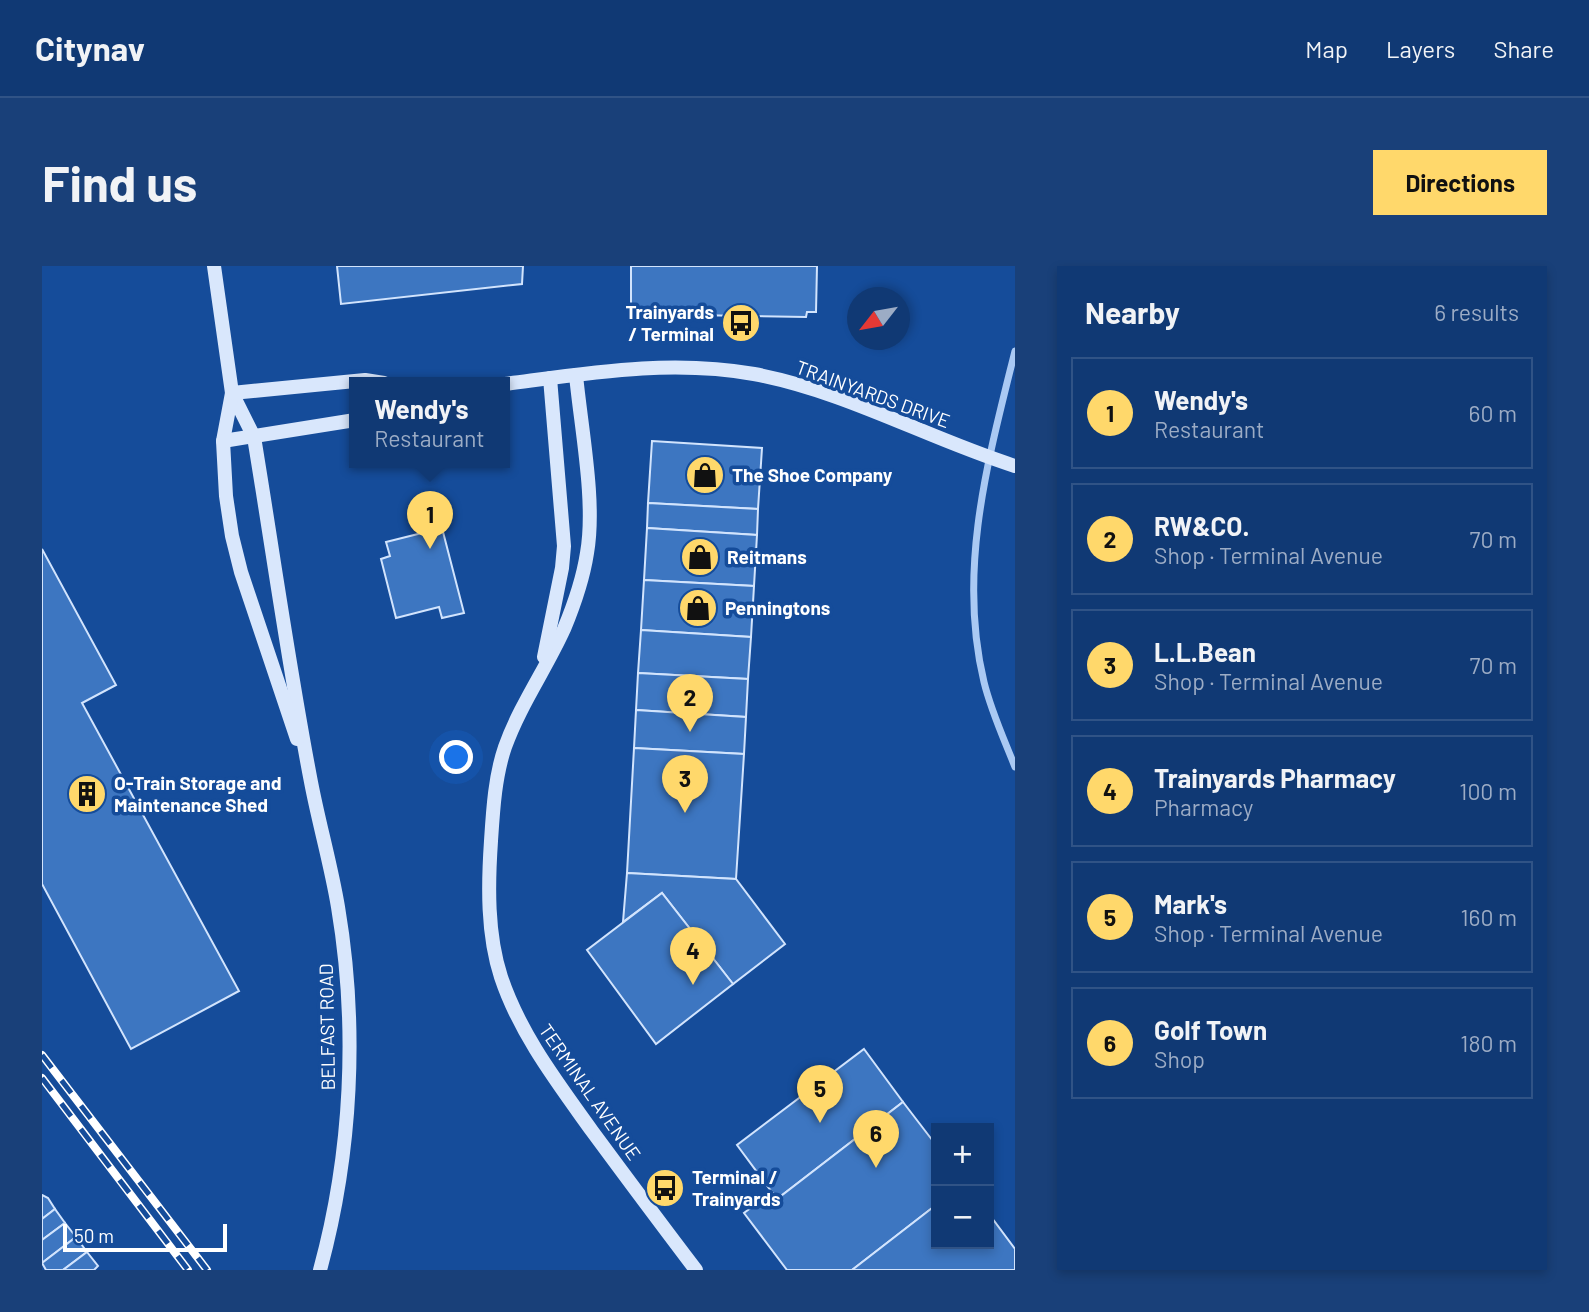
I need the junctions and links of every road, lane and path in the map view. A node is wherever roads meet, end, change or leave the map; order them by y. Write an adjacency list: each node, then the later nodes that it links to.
1 (214, 266): 7 (street, BELFAST ROAD)
2 (1015, 351): 11 (street)
3 (576, 375): 4 (street, TRAINYARDS DRIVE); 11 (street, TRAINYARDS DRIVE); 13 (street, TERMINAL AVENUE)
4 (550, 378): 6 (street, TRAINYARDS DRIVE); 13 (street, TERMINAL AVENUE)
5 (349, 382): 7 (street)
6 (510, 383)
7 (232, 393): 9 (street, BELFAST ROAD); 10 (street, BELFAST ROAD)
8 (349, 421): 9 (street)
9 (254, 436): 10 (street); 15 (street, BELFAST ROAD)
10 (223, 441): 15 (street, BELFAST ROAD)
11 (988, 458): 12 (street, TRAINYARDS DRIVE); 14 (street)
12 (1015, 466)
13 (540, 675): 17 (street, TERMINAL AVENUE)
14 (1015, 767)
15 (311, 783): 16 (street, BELFAST ROAD)
16 (320, 1270)
17 (696, 1270)

